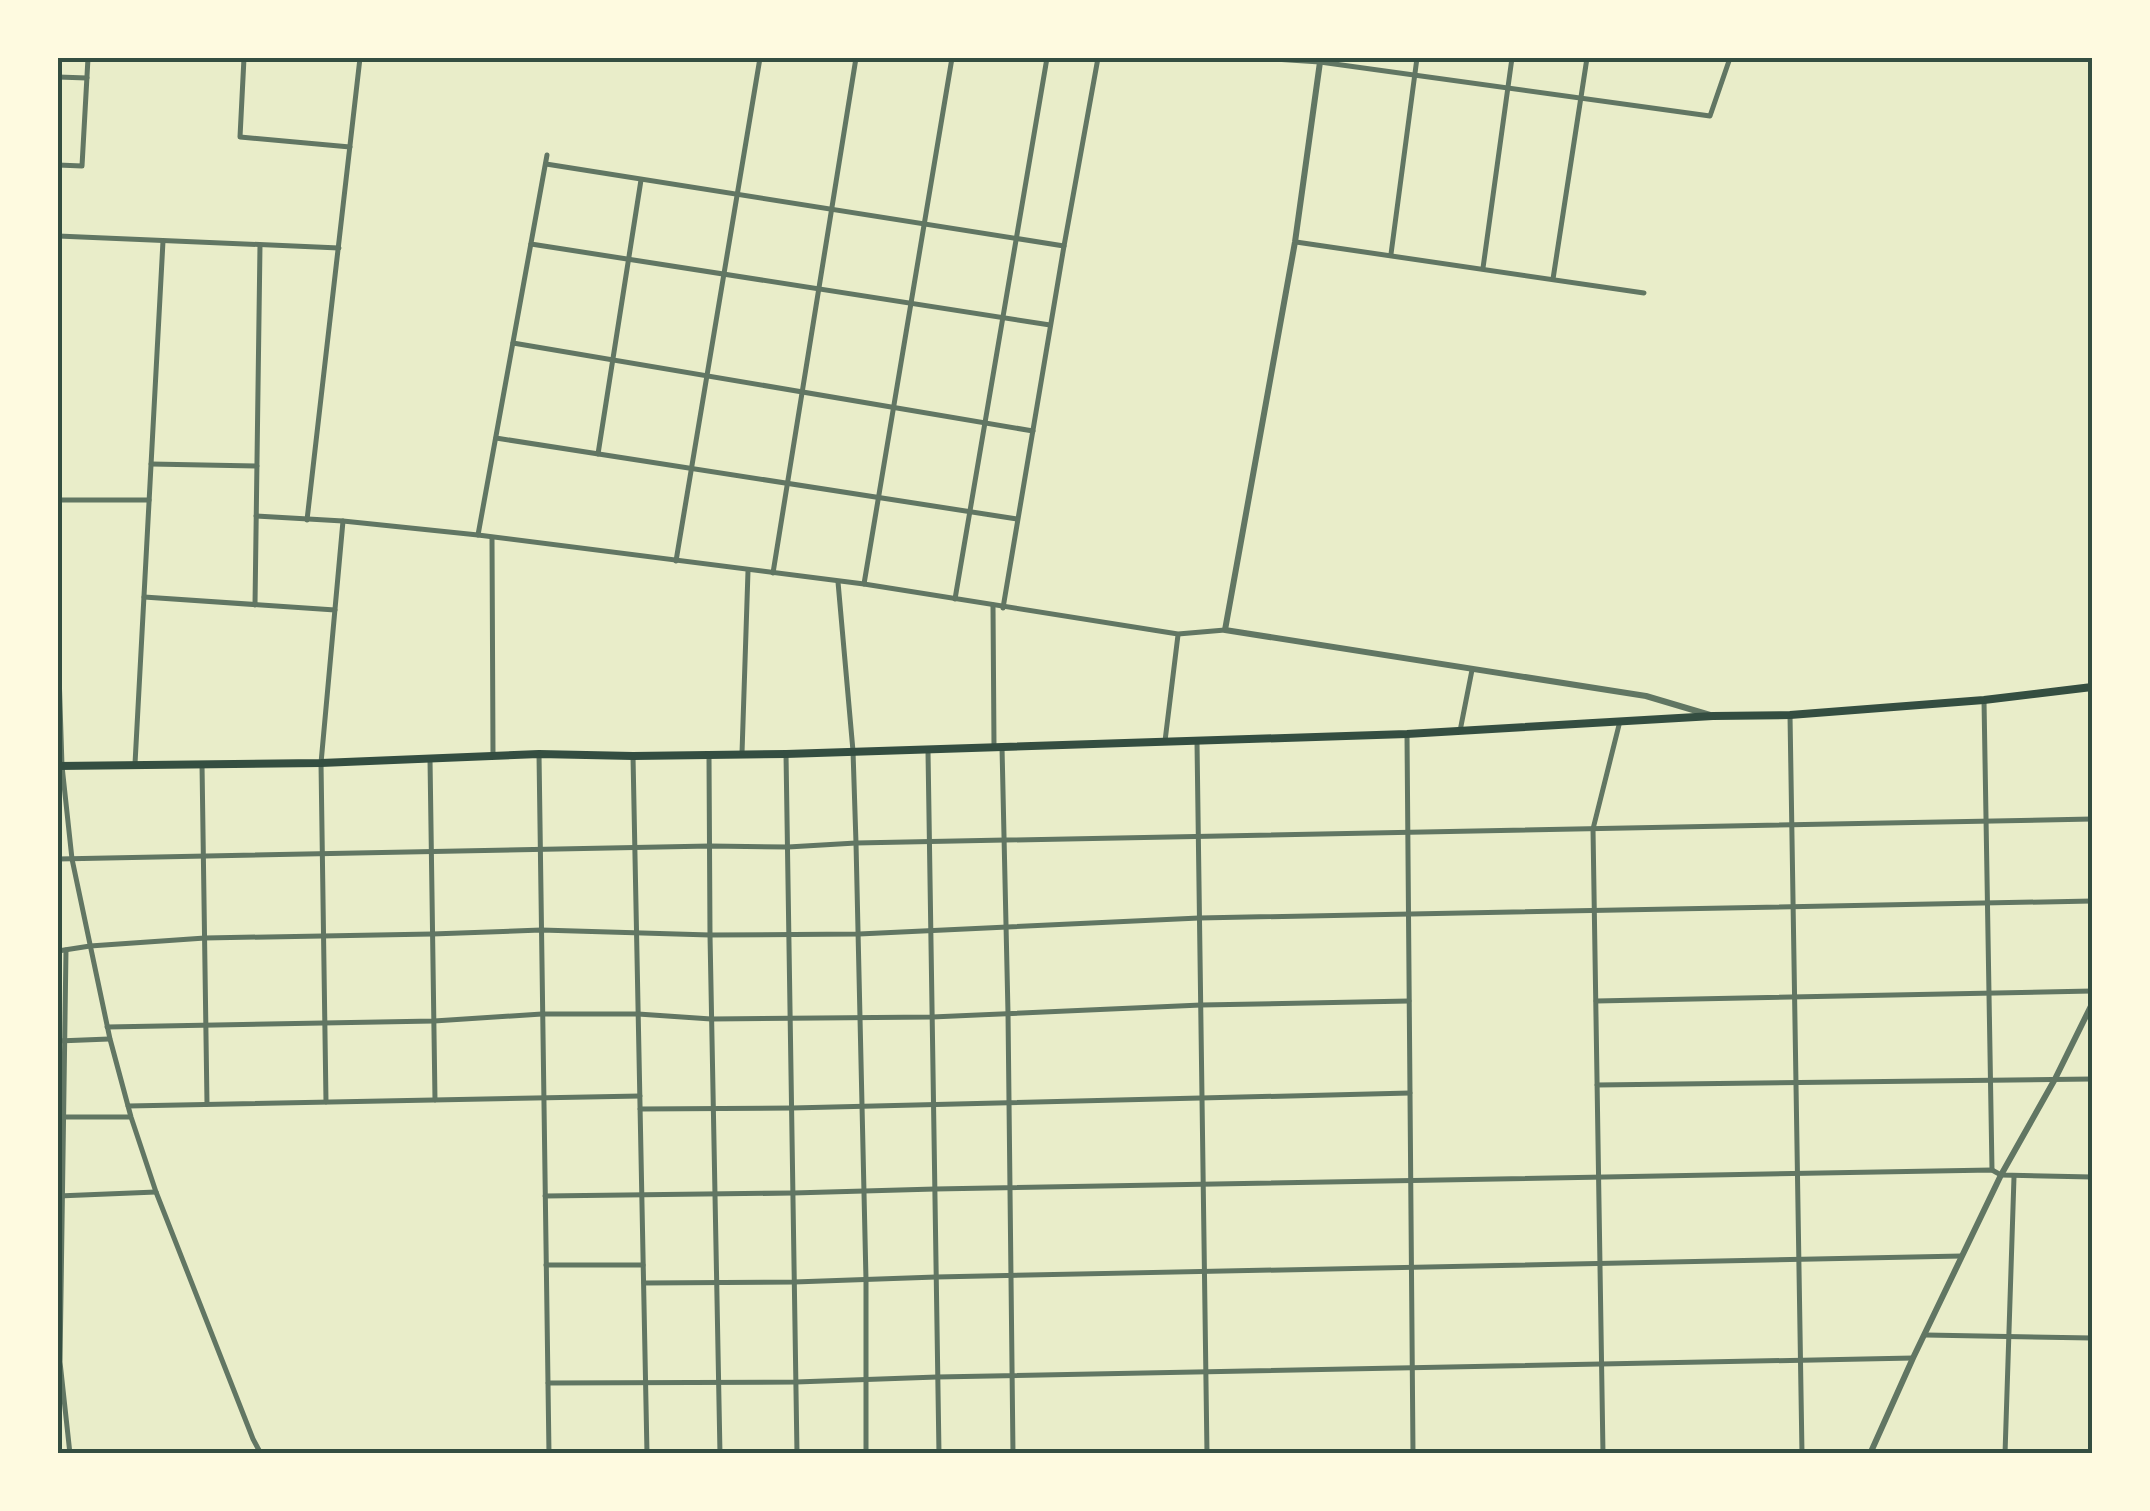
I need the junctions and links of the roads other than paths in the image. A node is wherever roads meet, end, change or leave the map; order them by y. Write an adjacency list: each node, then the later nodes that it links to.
1 (88, 58): 17 (street)
2 (244, 58): 20 (street)
3 (360, 58): 20 (street)
4 (760, 58): 25 (street)
5 (856, 58): 26 (street)
6 (952, 58): 27 (street)
7 (1046, 58): 29 (street)
8 (1098, 58): 34 (street)
9 (1260, 58): 14 (street)
10 (1418, 58): 15 (street)
11 (1512, 58): 18 (street)
12 (1587, 58): 19 (street)
13 (1730, 58): 19 (street)
14 (1320, 60): 15 (street); 31 (street)
15 (1415, 75): 18 (street); 36 (street)
16 (58, 77): 17 (street)
17 (87, 78): 23 (street)
18 (1508, 89): 19 (street); 38 (street)
19 (1581, 99): 40 (street)
20 (350, 147): 35 (street)
21 (547, 154): 22 (street)
22 (546, 164): 24 (street); 32 (street)
23 (58, 165)
24 (641, 179): 25 (street); 37 (street)
25 (736, 194): 26 (street); 39 (street)
26 (830, 209): 27 (street); 41 (street)
27 (926, 224): 29 (street); 43 (street)
28 (58, 236): 30 (street)
29 (1016, 239): 34 (street); 44 (street)
30 (163, 240): 33 (street); 55 (street)
31 (1295, 242): 36 (street); 80 (street)
32 (531, 244): 37 (street); 46 (street)
33 (260, 245): 35 (street); 56 (street)
34 (1064, 246): 45 (street)
35 (340, 248): 65 (street)
36 (1391, 254): 38 (street)
37 (628, 259): 39 (street); 47 (street)
38 (1483, 268): 40 (street)
39 (723, 274): 41 (street); 48 (street)
40 (1554, 279): 42 (street)
41 (818, 288): 43 (street); 49 (street)
42 (1644, 293)
43 (912, 303): 44 (street); 50 (street)
44 (1003, 316): 45 (street); 51 (street)
45 (1050, 325): 52 (street)
46 (513, 343): 47 (street); 53 (street)
47 (613, 360): 48 (street); 54 (street)
48 (706, 375): 49 (street); 57 (street)
49 (802, 391): 50 (street); 58 (street)
50 (894, 406): 51 (street); 59 (street)
51 (985, 422): 52 (street); 62 (street)
52 (1032, 431): 64 (street)
53 (496, 438): 54 (street); 67 (street)
54 (598, 454): 57 (street)
55 (151, 464): 56 (street); 61 (street)
56 (257, 466): 63 (street)
57 (691, 468): 58 (street); 69 (street)
58 (787, 482): 59 (street); 71 (street)
59 (879, 496): 62 (street); 73 (street)
60 (58, 500): 61 (street)
61 (149, 500): 74 (street)
62 (970, 510): 64 (street); 75 (street)
63 (256, 516): 65 (street); 76 (street)
64 (1018, 519): 78 (street)
65 (307, 520): 66 (street)
66 (343, 521): 67 (street); 79 (street)
67 (478, 536): 68 (street)
68 (492, 538): 69 (street); 100 (street)
69 (676, 561): 70 (street)
70 (748, 570): 71 (street); 96 (street)
71 (772, 573): 72 (street)
72 (838, 582): 73 (street); 95 (street)
73 (864, 584): 75 (street)
74 (144, 597): 76 (street); 104 (street)
75 (954, 599): 77 (street)
76 (255, 604): 79 (street)
77 (993, 605): 78 (street); 93 (street)
78 (1004, 608): 81 (street)
79 (335, 610): 103 (street)
80 (1225, 630): 81 (street); 83 (street)
81 (1178, 634): 92 (street)
82 (58, 642): 106 (street)
83 (1472, 670): 87 (street); 89 (street)
84 (2092, 687): 85 (main road)
85 (1984, 700): 86 (main road); 108 (street)
86 (1790, 715): 87 (main road); 109 (street)
87 (1713, 716): 88 (main road)
88 (1620, 721): 89 (main road); 110 (street)
89 (1460, 730): 90 (main road)
90 (1408, 734): 91 (main road); 111 (street)
91 (1196, 740): 92 (main road); 112 (street)
92 (1165, 742): 93 (main road)
93 (998, 746): 94 (main road); 113 (street)
94 (928, 748): 95 (main road); 114 (street)
95 (853, 751): 99 (main road); 115 (street)
96 (742, 753): 98 (main road); 99 (main road)
97 (538, 754): 100 (main road); 101 (main road); 119 (street)
98 (709, 754): 101 (main road); 116 (street)
99 (786, 754): 117 (street)
100 (493, 756): 102 (main road)
101 (632, 756): 118 (street)
102 (430, 758): 103 (main road); 120 (street)
103 (321, 763): 105 (main road); 121 (street)
104 (135, 764): 105 (main road); 106 (main road)
105 (202, 764): 122 (street)
106 (60, 766): 124 (street)
107 (2092, 819): 108 (street)
108 (1986, 821): 109 (street); 126 (street)
109 (1792, 825): 110 (street); 127 (street)
110 (1593, 828): 111 (street); 128 (street)
111 (1408, 832): 112 (street); 129 (street)
112 (1198, 836): 113 (street); 130 (street)
113 (1004, 840): 114 (street); 131 (street)
114 (929, 842): 115 (street); 133 (street)
115 (856, 843): 117 (street); 137 (street)
116 (710, 846): 117 (street); 118 (street); 138 (street)
117 (788, 847): 136 (street)
118 (634, 848): 119 (street); 134 (street)
119 (539, 850): 120 (street); 132 (street)
120 (431, 852): 121 (street); 135 (street)
121 (322, 854): 122 (street); 139 (street)
122 (204, 856): 124 (street); 140 (street)
123 (58, 859): 124 (street)
124 (72, 859): 141 (street)
125 (2092, 900): 126 (street)
126 (1988, 902): 127 (street); 145 (street)
127 (1794, 906): 128 (street); 146 (street)
128 (1594, 910): 129 (street); 148 (street)
129 (1409, 914): 130 (street); 147 (street)
130 (1199, 918): 131 (street); 150 (street)
131 (1006, 928): 133 (street); 151 (street)
132 (541, 930): 134 (street); 135 (street); 152 (street)
133 (931, 930): 137 (street); 154 (street)
134 (636, 933): 138 (street); 153 (street)
135 (432, 934): 139 (street); 158 (street)
136 (789, 934): 137 (street); 138 (street); 155 (street)
137 (858, 934): 156 (street)
138 (710, 935): 157 (street)
139 (324, 936): 140 (street); 159 (street)
140 (205, 938): 141 (street); 160 (street)
141 (90, 946): 142 (street); 161 (street)
142 (66, 950): 143 (street); 163 (street)
143 (58, 951)
144 (2092, 991): 145 (street)
145 (1989, 993): 146 (street); 166 (street)
146 (1795, 997): 148 (street); 167 (street)
147 (1409, 1001): 150 (street); 169 (street)
148 (1596, 1001): 168 (street)
149 (2092, 1004): 164 (street)
150 (1200, 1005): 151 (street); 172 (street)
151 (1008, 1013): 154 (street); 174 (street)
152 (542, 1014): 153 (street); 158 (street); 170 (street)
153 (638, 1014): 157 (street); 171 (street)
154 (932, 1017): 156 (street); 176 (street)
155 (790, 1018): 156 (street); 157 (street); 181 (street)
156 (862, 1018): 178 (street)
157 (712, 1019): 180 (street)
158 (434, 1021): 159 (street); 173 (street)
159 (325, 1023): 160 (street); 175 (street)
160 (206, 1025): 161 (street); 177 (street)
161 (107, 1027): 162 (street)
162 (110, 1039): 163 (street); 179 (street)
163 (61, 1041): 184 (street)
164 (2055, 1079): 165 (street); 166 (street); 187 (street)
165 (2092, 1079)
166 (1990, 1080): 167 (street); 185 (street)
167 (1796, 1082): 168 (street); 186 (street)
168 (1597, 1085): 189 (street)
169 (1410, 1094): 172 (street); 191 (street)
170 (544, 1096): 171 (street); 173 (street); 201 (street)
171 (640, 1096): 182 (street)
172 (1202, 1098): 174 (street); 192 (street)
173 (435, 1100): 175 (street)
174 (1008, 1101): 176 (street); 193 (street)
175 (326, 1102): 177 (street)
176 (933, 1103): 178 (street); 194 (street)
177 (207, 1104): 179 (street)
178 (863, 1105): 181 (street); 197 (street)
179 (128, 1106): 183 (street)
180 (714, 1107): 181 (street); 182 (street); 196 (street)
181 (792, 1108): 199 (street)
182 (640, 1109): 198 (street)
183 (131, 1116): 184 (street); 195 (street)
184 (61, 1117): 200 (street)
185 (1992, 1170): 186 (street); 187 (street)
186 (1798, 1174): 189 (street); 203 (street)
187 (2001, 1175): 188 (street); 202 (street)
188 (2014, 1176): 190 (street); 217 (street)
189 (1598, 1177): 191 (street); 204 (street)
190 (2092, 1177)
191 (1411, 1180): 192 (street); 207 (street)
192 (1203, 1184): 193 (street); 208 (street)
193 (1009, 1188): 194 (street); 209 (street)
194 (934, 1189): 197 (street); 210 (street)
195 (156, 1192): 200 (street); 232 (street)
196 (716, 1192): 198 (street); 199 (street); 213 (street)
197 (864, 1192): 199 (street); 212 (street)
198 (642, 1194): 201 (street); 205 (street)
199 (793, 1194): 215 (street)
200 (59, 1196): 211 (street)
201 (545, 1196): 206 (street)
202 (1962, 1256): 203 (street); 216 (street)
203 (1799, 1260): 204 (street); 220 (street)
204 (1600, 1264): 207 (street); 221 (street)
205 (643, 1265): 206 (street); 214 (street)
206 (546, 1266): 230 (street)
207 (1412, 1268): 208 (street); 222 (street)
208 (1205, 1272): 209 (street); 223 (street)
209 (1010, 1275): 210 (street); 224 (street)
210 (936, 1277): 212 (street); 225 (street)
211 (60, 1278): 231 (street)
212 (866, 1280): 215 (street); 226 (street)
213 (717, 1281): 214 (street); 215 (street); 227 (street)
214 (644, 1282): 229 (street)
215 (794, 1282): 228 (street)
216 (1925, 1335): 217 (street); 219 (street)
217 (2009, 1336): 218 (street); 245 (street)
218 (2092, 1338)
219 (1913, 1358): 220 (street); 244 (street)
220 (1801, 1360): 221 (street); 243 (street)
221 (1601, 1364): 222 (street); 242 (street)
222 (1412, 1368): 223 (street); 241 (street)
223 (1206, 1372): 224 (street); 240 (street)
224 (1012, 1376): 225 (street); 239 (street)
225 (937, 1377): 226 (street); 238 (street)
226 (867, 1379): 228 (street); 237 (street)
227 (718, 1381): 228 (street); 229 (street); 235 (street)
228 (796, 1382): 236 (street)
229 (646, 1383): 230 (street); 234 (street)
230 (548, 1384): 233 (street)
231 (70, 1454)
232 (261, 1454)
233 (549, 1454)
234 (647, 1454)
235 (720, 1454)
236 (797, 1454)
237 (866, 1454)
238 (938, 1454)
239 (1013, 1454)
240 (1208, 1454)
241 (1413, 1454)
242 (1602, 1454)
243 (1802, 1454)
244 (1870, 1454)
245 (2005, 1454)

